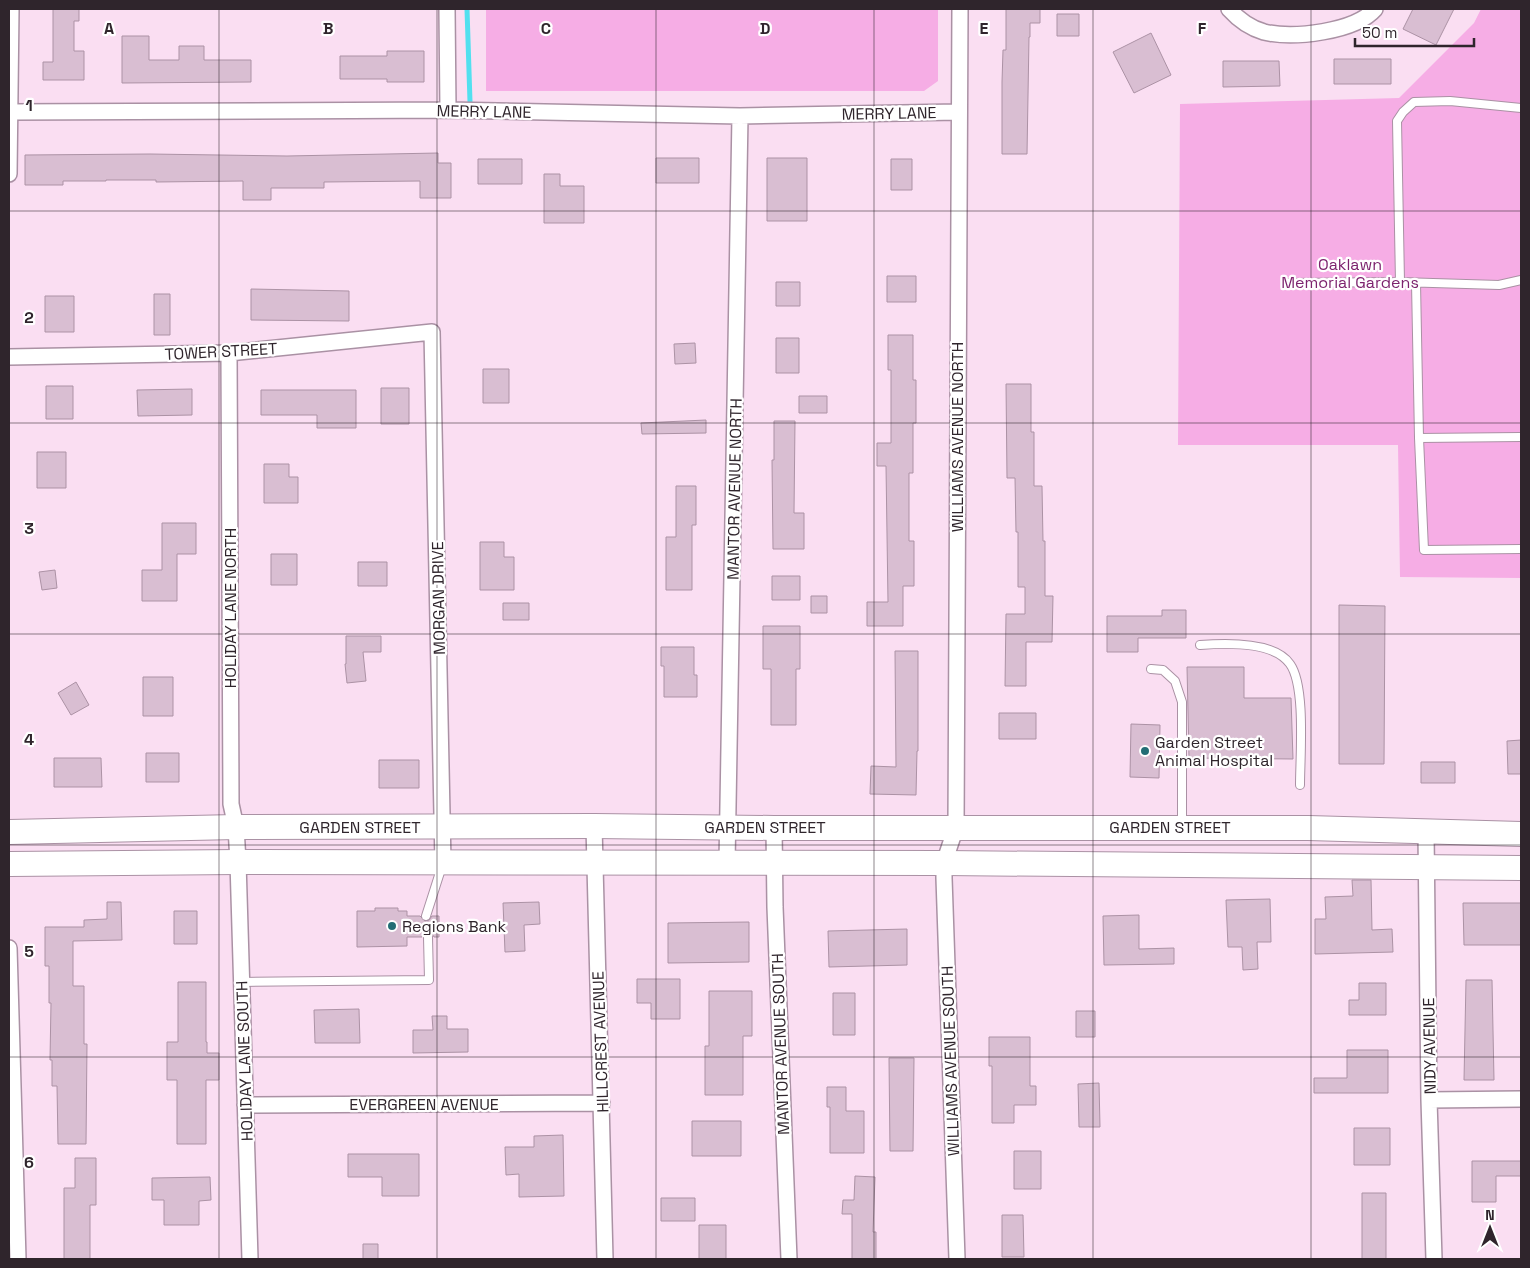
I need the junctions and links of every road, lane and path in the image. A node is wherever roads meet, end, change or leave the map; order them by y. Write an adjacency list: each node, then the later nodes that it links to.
1 (12, 9): 8 (street)
2 (447, 9): 7 (street)
3 (960, 9): 9 (street, WILLIAMS AVENUE NORTH)
4 (1229, 9): 5 (street)
5 (1375, 9)
6 (1521, 108): 13 (lane)
7 (448, 110): 8 (street, MERRY LANE); 10 (street, MERRY LANE)
8 (10, 112): 11 (street)
9 (958, 112): 10 (street, MERRY LANE); 28 (street, WILLIAMS AVENUE NORTH)
10 (740, 116): 31 (street, MANTOR AVENUE NORTH)
11 (9, 174)
12 (1521, 280): 15 (lane)
13 (1400, 282): 14 (lane); 15 (lane)
14 (1286, 283)
15 (1416, 283): 19 (lane)
16 (432, 332): 17 (street, TOWER STREET); 27 (street, MORGAN DRIVE)
17 (229, 353): 18 (street, TOWER STREET); 26 (street, HOLIDAY LANE NORTH)
18 (9, 356)
19 (1419, 438): 20 (lane); 21 (lane)
20 (1521, 438)
21 (1521, 549)
22 (1200, 645): 24 (lane)
23 (1151, 669): 30 (lane)
24 (1300, 785)
25 (594, 826): 27 (main road, GARDEN STREET); 31 (main road, GARDEN STREET); 38 (street, HILLCREST AVENUE)
26 (236, 827): 27 (main road, GARDEN STREET); 33 (main road, GARDEN STREET); 36 (street, HOLIDAY LANE NORTH)
27 (443, 827): 37 (street, MORGAN DRIVE)
28 (956, 827): 29 (main road, GARDEN STREET); 32 (main road, GARDEN STREET); 41 (street, WILLIAMS AVENUE NORTH)
29 (1102, 827): 30 (main road, GARDEN STREET); 43 (main road)
30 (1182, 827): 34 (main road, GARDEN STREET)
31 (728, 828): 32 (main road, GARDEN STREET); 39 (street, MANTOR AVENUE NORTH)
32 (774, 828): 40 (street, MANTOR AVENUE SOUTH)
33 (9, 832)
34 (1426, 832): 35 (main road, GARDEN STREET); 44 (street, NIDY AVENUE)
35 (1521, 834)
36 (238, 862): 37 (main road); 42 (main road); 49 (street, HOLIDAY LANE SOUTH)
37 (443, 863): 38 (main road); 46 (lane)
38 (594, 863): 39 (main road); 52 (street, HILLCREST AVENUE)
39 (727, 863): 40 (main road)
40 (774, 863): 41 (main road); 57 (street, MANTOR AVENUE SOUTH)
41 (944, 863): 43 (main road); 58 (street, WILLIAMS AVENUE SOUTH)
42 (9, 864)
43 (1117, 865): 44 (main road)
44 (1427, 867): 45 (main road); 51 (street, NIDY AVENUE)
45 (1521, 868)
46 (426, 916)
47 (428, 938): 49 (lane)
48 (9, 948): 54 (street)
49 (240, 982): 53 (street, HOLIDAY LANE SOUTH)
50 (1521, 1099): 51 (street)
51 (1429, 1100): 59 (street, NIDY AVENUE)
52 (602, 1102): 53 (street, EVERGREEN AVENUE); 56 (street, HILLCREST AVENUE)
53 (246, 1105): 55 (street, HOLIDAY LANE SOUTH)
54 (18, 1259)
55 (250, 1259)
56 (605, 1259)
57 (789, 1259)
58 (957, 1259)
59 (1434, 1259)

